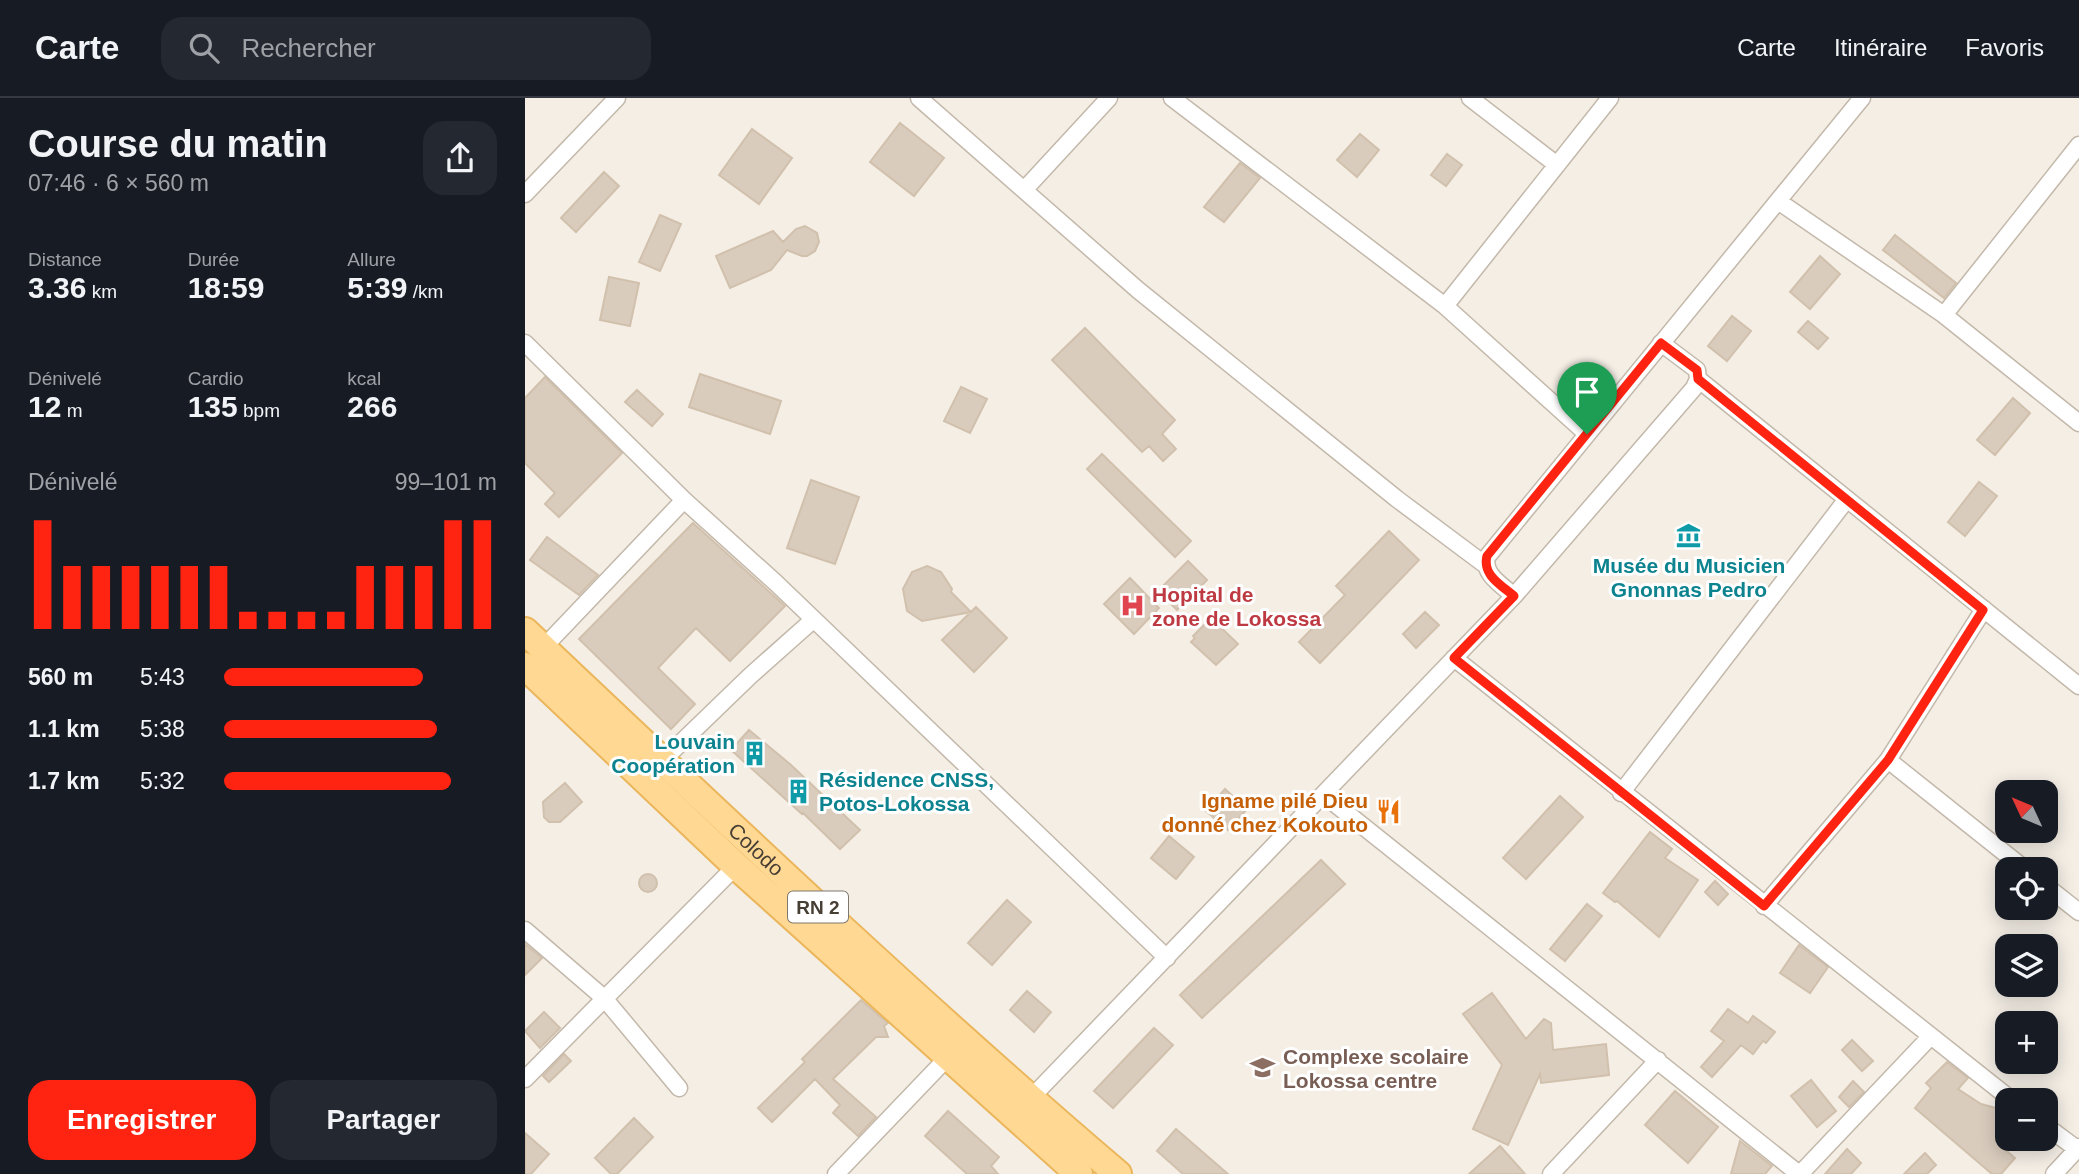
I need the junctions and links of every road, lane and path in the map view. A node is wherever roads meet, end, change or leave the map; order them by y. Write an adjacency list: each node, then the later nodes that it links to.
1 (617, 98): 11 (street)
2 (919, 98): 10 (street)
3 (1109, 98): 10 (street)
4 (1172, 98): 13 (street)
5 (1471, 98): 9 (street)
6 (1610, 98): 9 (street)
7 (1862, 98): 12 (street)
8 (2079, 145): 14 (street)
9 (1557, 165): 13 (street)
10 (1025, 189): 22 (street)
11 (525, 194)
12 (1778, 201): 14 (street); 16 (street)
13 (1445, 306): 19 (street)
14 (1944, 315): 18 (street)
15 (525, 342): 21 (street)
16 (1661, 343): 17 (street); 19 (street)
17 (1698, 379): 20 (street); 23 (street)
18 (2079, 423)
19 (1587, 434): 22 (street)
20 (1847, 499): 24 (street); 31 (street)
21 (684, 500): 25 (street); 26 (street)
22 (1485, 564): 23 (street)
23 (1514, 596): 27 (street)
24 (1983, 610): 28 (street); 30 (street)
25 (813, 620): 29 (street); 39 (street)
26 (531, 648): 29 (main road, Colodo / RN 2); 34 (main road, Colodo / RN 2)
27 (1454, 658): 31 (street); 32 (street)
28 (2079, 687)
29 (663, 760): 47 (main road, Colodo / RN 2)
30 (1888, 760): 33 (street); 36 (street)
31 (1621, 793): 36 (street)
32 (1325, 795): 39 (street); 43 (street)
33 (2010, 857)
34 (736, 866): 40 (street); 42 (main road, Colodo / RN 2)
35 (2058, 895): 37 (street)
36 (1764, 906): 41 (street)
37 (2079, 912)
38 (525, 930): 40 (street)
39 (1167, 958): 47 (street)
40 (604, 998): 44 (street); 45 (street)
41 (1930, 1037): 46 (street); 54 (street)
42 (948, 1058): 50 (street); 51 (main road, Colodo / RN 2)
43 (1658, 1060): 53 (street); 54 (street)
44 (525, 1079)
45 (679, 1088)
46 (1996, 1088)
47 (1030, 1099): 52 (main road, Colodo / RN 2)
48 (2058, 1134): 49 (street)
49 (2078, 1148): 55 (street)
50 (836, 1174)
51 (1079, 1174)
52 (1118, 1174)
53 (1551, 1174)
54 (1800, 1174)
55 (2054, 1174)

